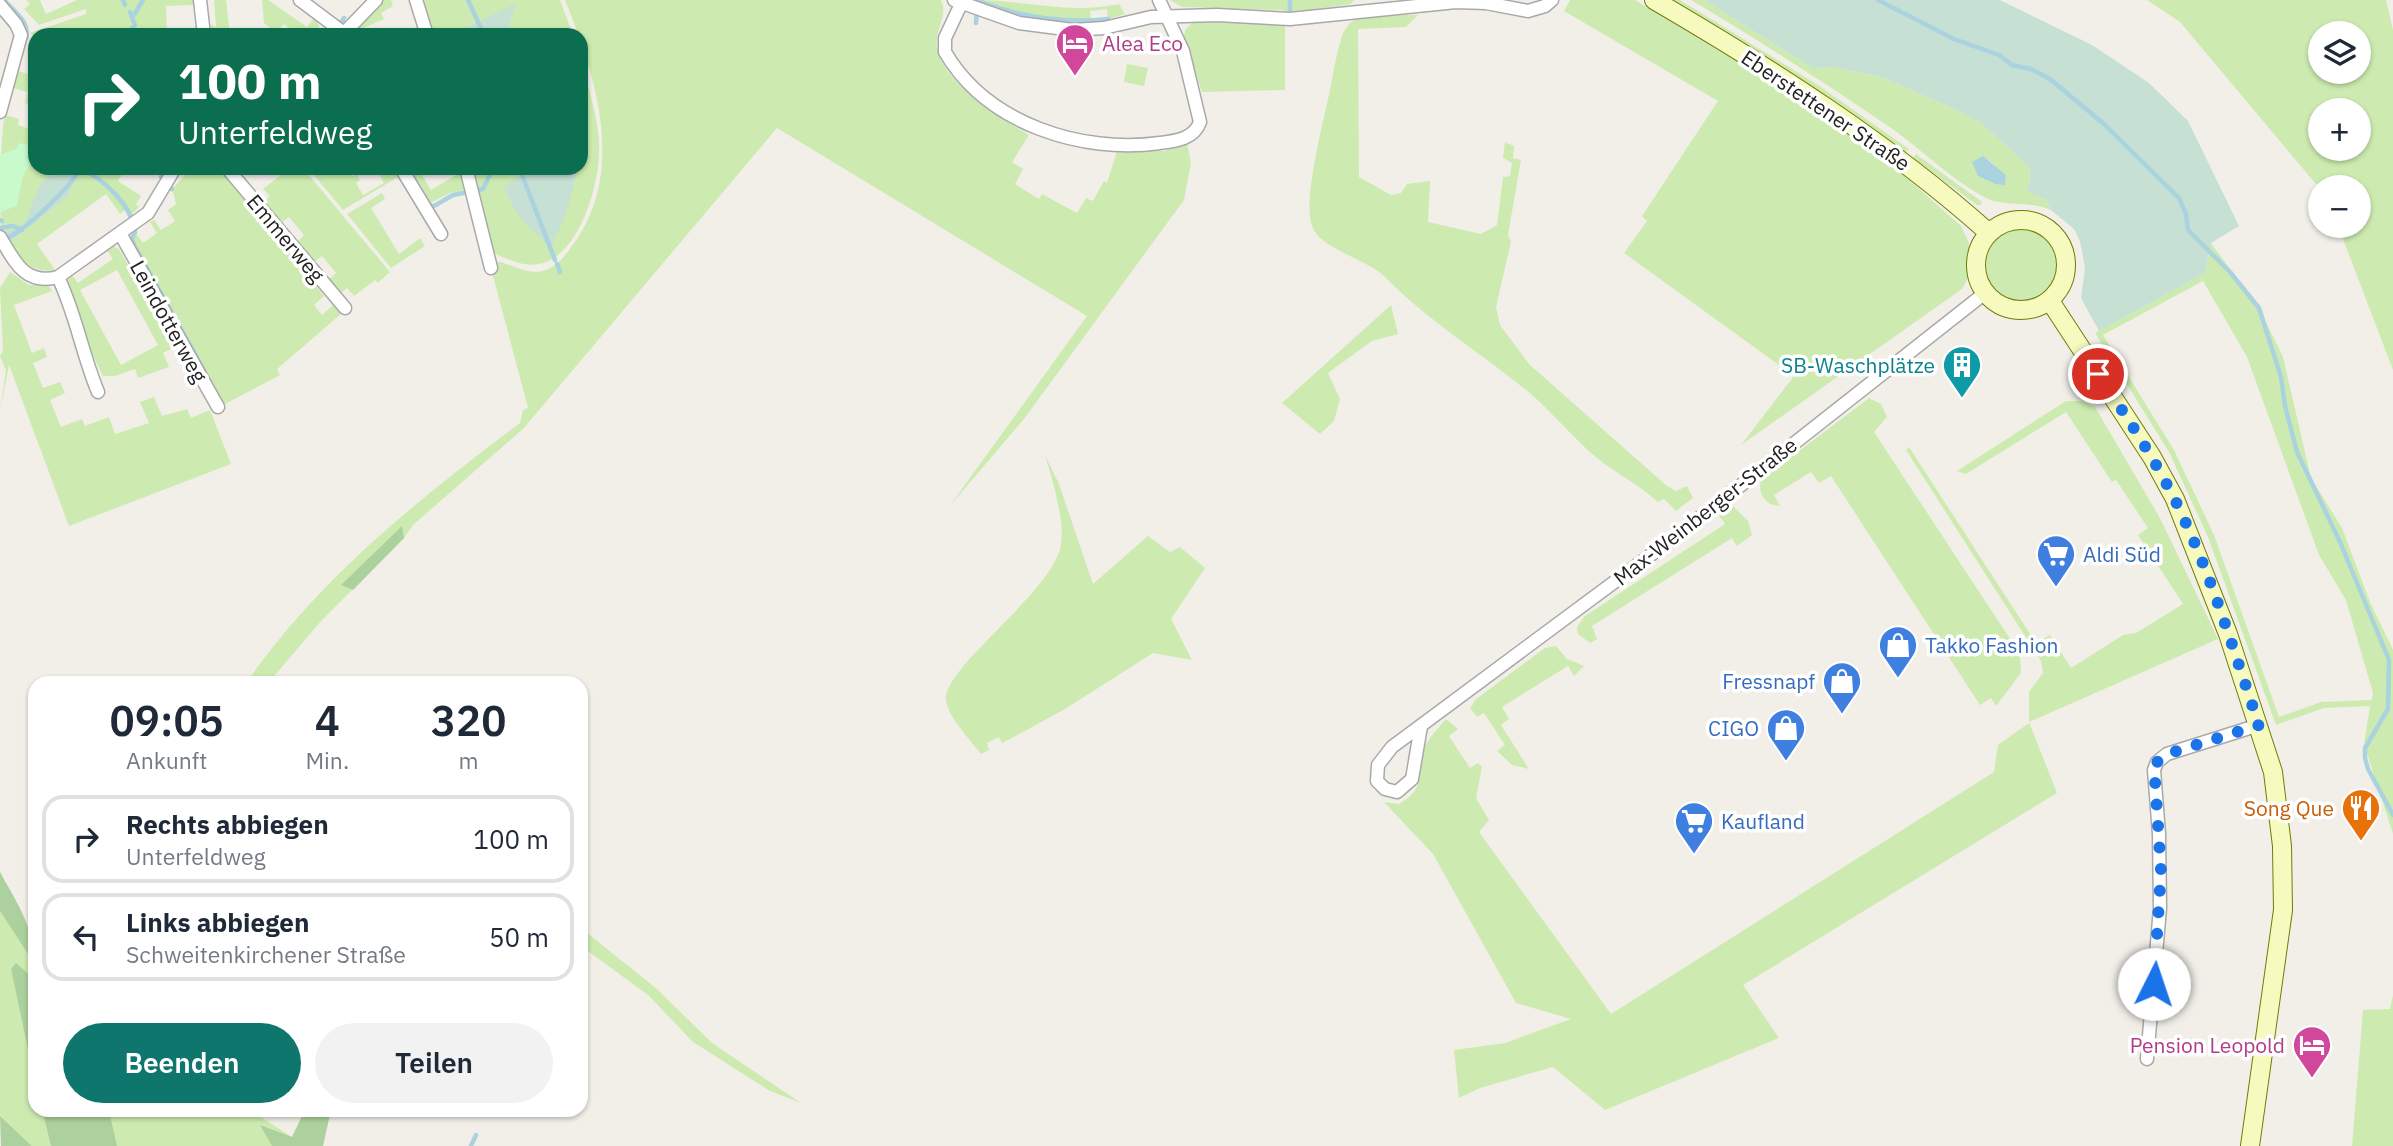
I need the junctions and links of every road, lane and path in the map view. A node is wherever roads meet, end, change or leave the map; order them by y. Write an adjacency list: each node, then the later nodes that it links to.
1 (200, 0): 11 (street)
2 (300, 0): 12 (street)
3 (376, 0): 13 (street)
4 (416, 0): 14 (street)
5 (1159, 0): 10 (street)
6 (1552, 0): 10 (street)
7 (1654, 0): 20 (main road, Eberstettener Straße)
8 (958, 2): 10 (street); 10 (street)
9 (0, 5): 15 (street)
10 (1169, 17)
11 (203, 28)
12 (335, 28)
13 (349, 28)
14 (425, 28)
15 (0, 112)
16 (171, 175): 21 (street)
17 (233, 175): 28 (street, Emmerweg)
18 (405, 175): 22 (street)
19 (468, 175): 24 (street)
20 (1989, 233): 26 (main road); 27 (main road)
21 (121, 234): 25 (street); 30 (street, Leindotterweg)
22 (441, 234)
23 (2, 241): 25 (street)
24 (491, 268)
25 (58, 277): 29 (street)
26 (1985, 293): 27 (main road); 32 (street, Max-Weinberger-Straße)
27 (2050, 301): 31 (main road)
28 (345, 308)
29 (98, 392)
30 (218, 407)
31 (2259, 725): 33 (street); 34 (main road)
32 (1421, 726): 32 (street, Max-Weinberger-Straße)
33 (2147, 1059)
34 (2250, 1146)

